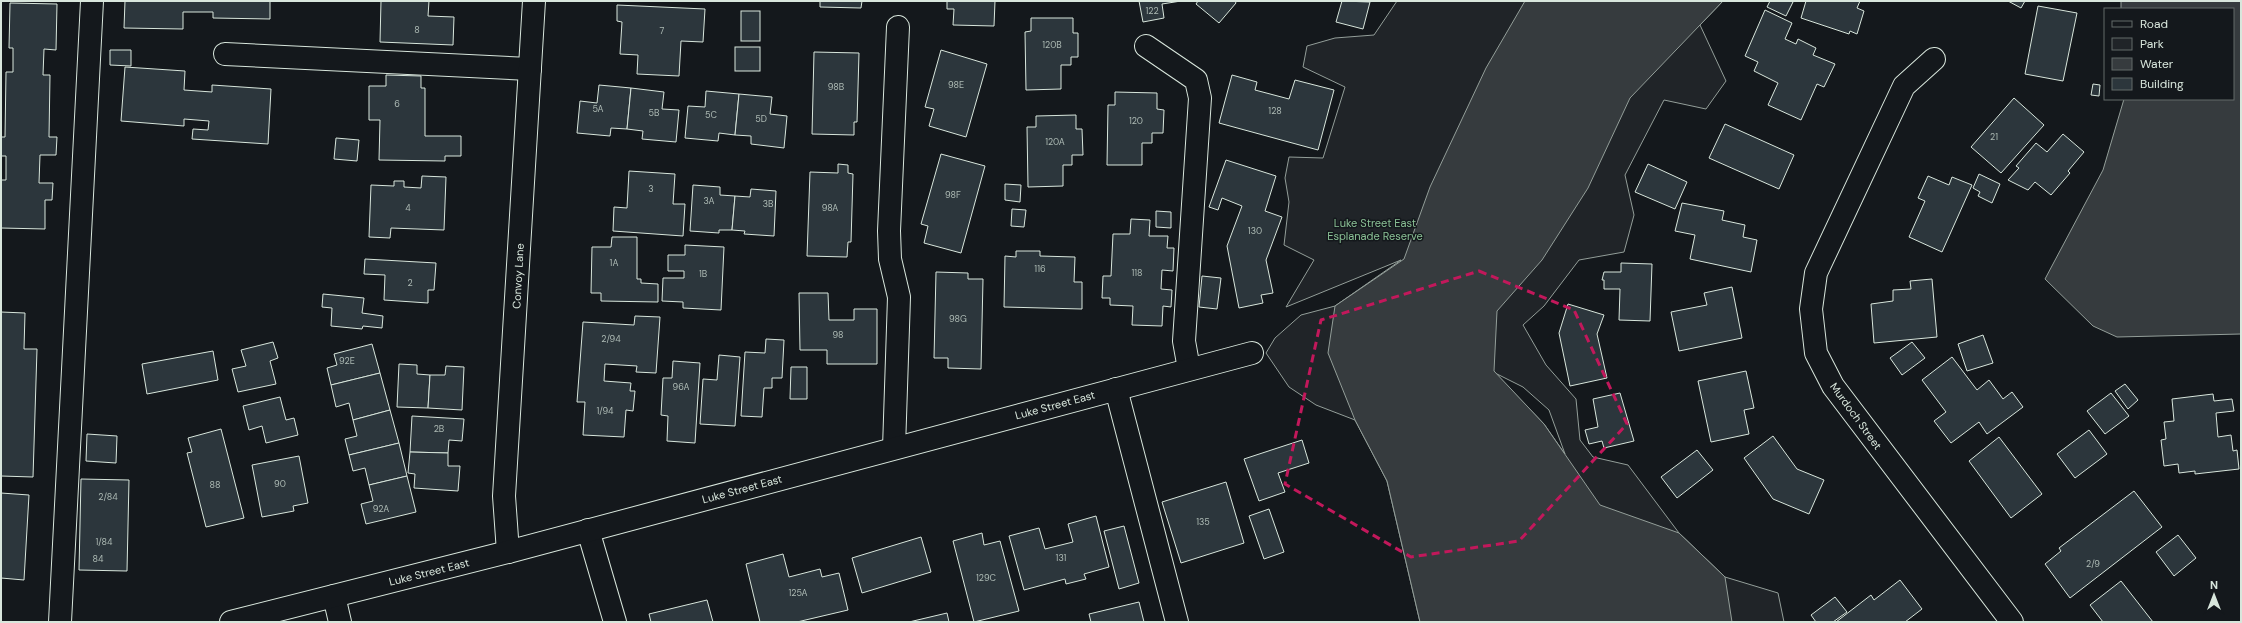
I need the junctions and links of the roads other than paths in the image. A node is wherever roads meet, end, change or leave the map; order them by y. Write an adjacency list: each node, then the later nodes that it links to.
1 (92, 1): 15 (street)
2 (534, 1): 7 (street, Convoy Lane)
3 (898, 27): 11 (street)
4 (1146, 46): 9 (street)
5 (225, 54): 7 (street)
6 (1934, 59): 20 (street, Murdoch Street)
7 (530, 69): 13 (street, Convoy Lane)
8 (1252, 353): 9 (street, Luke Street East)
9 (1189, 370): 10 (street, Luke Street East)
10 (1116, 389): 11 (street, Luke Street East); 19 (street)
11 (894, 448): 12 (street, Luke Street East)
12 (588, 530): 13 (street, Luke Street East); 18 (street)
13 (508, 552): 14 (street, Luke Street East)
14 (334, 596): 16 (street, Luke Street East); 17 (street)
15 (60, 622)
16 (231, 622)
17 (340, 622)
18 (615, 622)
19 (1177, 622)
20 (2012, 622)

